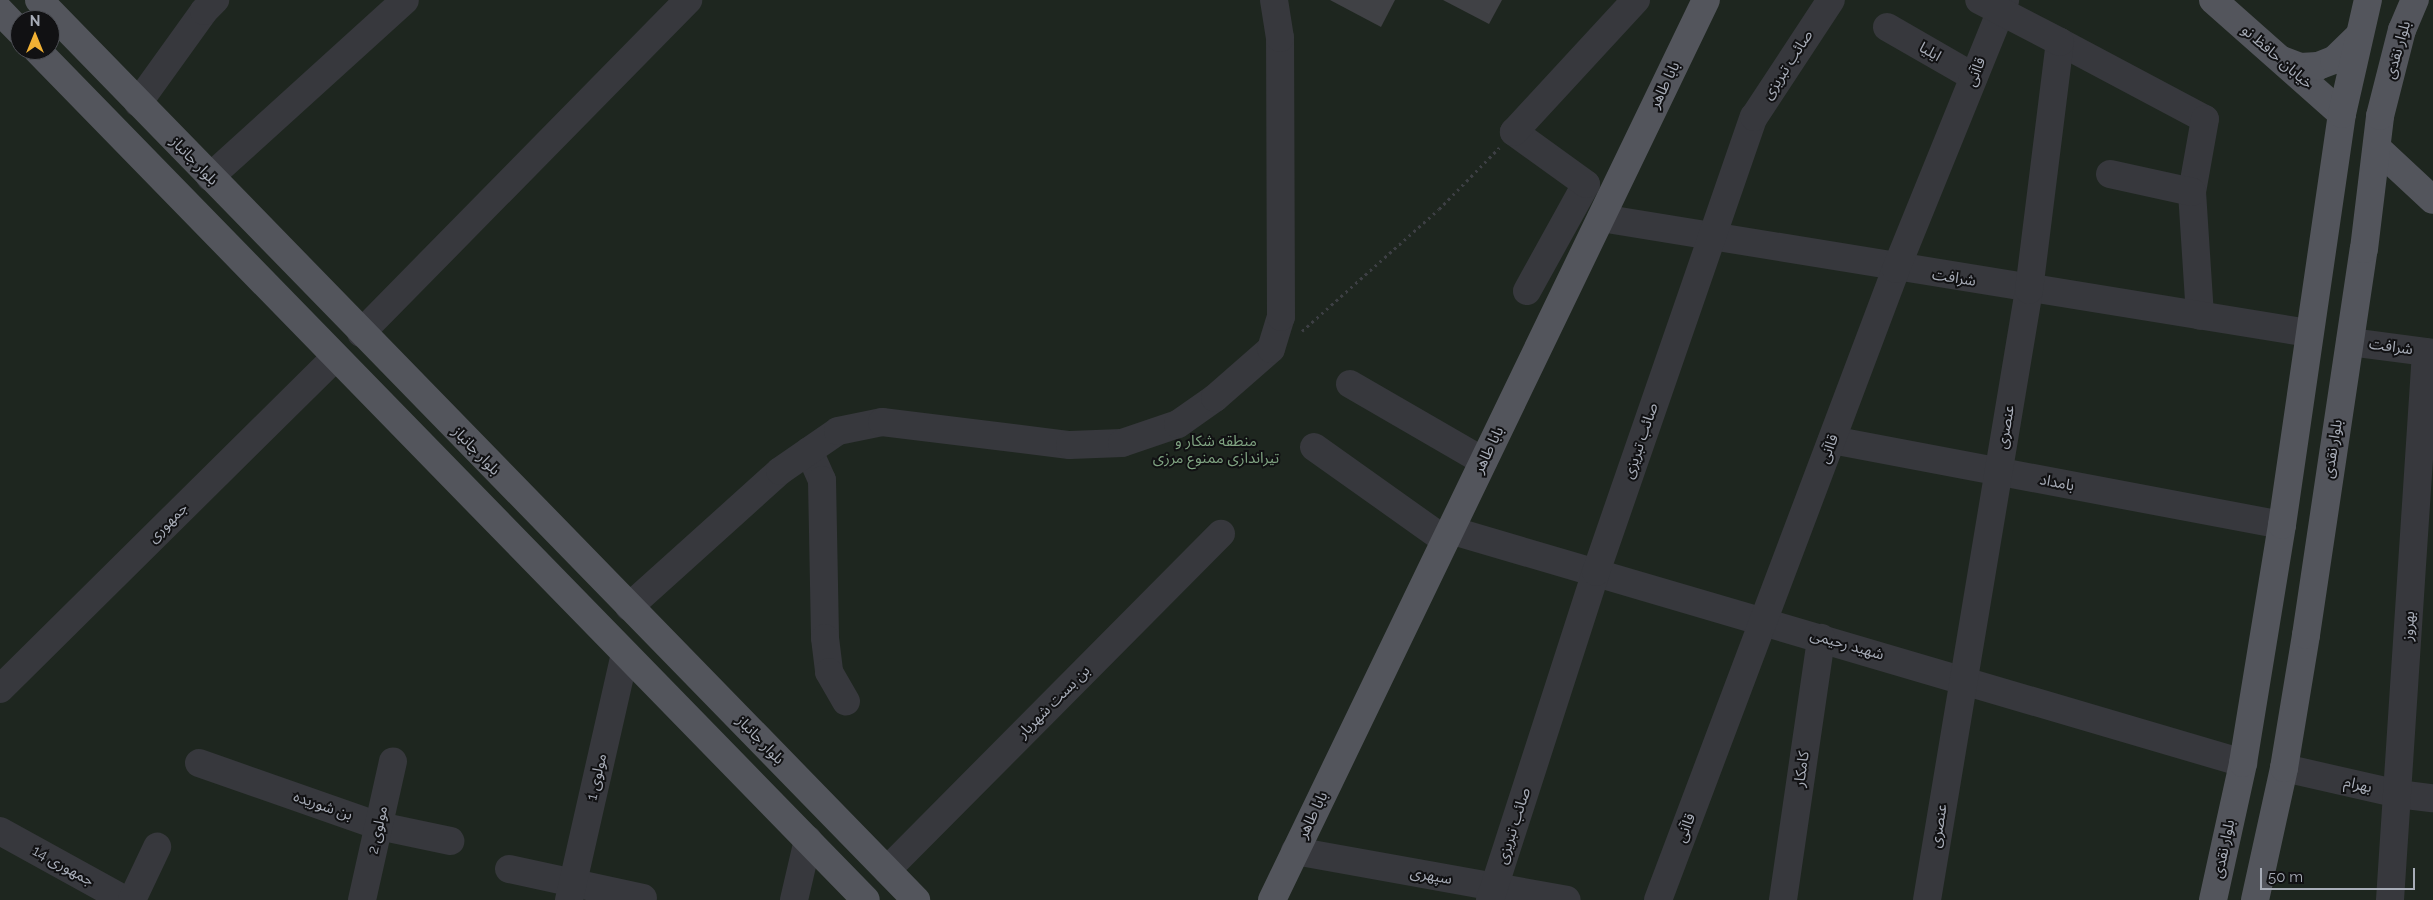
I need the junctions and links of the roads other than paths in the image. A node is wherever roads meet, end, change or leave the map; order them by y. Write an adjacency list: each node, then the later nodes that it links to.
1 (38, 0): 21 (main road, بلوار جانباز)
2 (215, 0): 21 (street)
3 (405, 0): 25 (street)
4 (688, 0): 34 (street)
5 (1274, 0): 44 (street)
6 (1636, 0): 32 (street)
7 (1706, 0): 28 (main road, بابا طاهر)
8 (1831, 0): 29 (street, صائب تبریزی)
9 (2213, 0): 18 (main road, خیابان حافظ نو)
10 (2368, 0): 16 (main road, بلوار نقدی)
11 (2414, 0): 23 (main road, بلوار نقدی)
12 (1995, 4): 17 (street); 20 (street, قاآنی)
13 (0, 11): 14 (main road)
14 (10, 22)
15 (1887, 27): 20 (street, ایلیا)
16 (2359, 36): 18 (main road); 22 (main road, بلوار نقدی)
17 (2060, 42): 26 (street); 31 (street, عنصری)
18 (2269, 49): 22 (main road, خیابان حافظ نو)
19 (47, 60): 38 (main road)
20 (1974, 77): 30 (street, قاآنی)
21 (138, 103): 25 (main road, بلوار جانباز)
22 (2342, 114): 35 (main road, بلوار نقدی)
23 (2376, 148): 27 (main road); 36 (main road, بلوار نقدی)
24 (2110, 174): 26 (street)
25 (210, 177): 34 (main road, بلوار جانباز)
26 (2192, 192): 33 (street)
27 (2433, 200)
28 (1601, 218): 29 (street, شرافت); 45 (main road, بابا طاهر)
29 (1710, 237): 30 (street, شرافت); 50 (street, صائب تبریزی)
30 (1896, 269): 31 (street, شرافت); 41 (street, قاآنی)
31 (2029, 290): 33 (street, شرافت); 46 (street, عنصری)
32 (1527, 291)
33 (2200, 316): 35 (street, شرافت)
34 (361, 333): 38 (main road); 51 (main road, بلوار جانباز)
35 (2308, 333): 40 (main road, بلوار نقدی)
36 (2350, 342): 37 (street, شرافت); 43 (main road, بلوار نقدی)
37 (2430, 353): 62 (street, بهروز)
38 (335, 358): 54 (main road); 56 (street, جمهوری)
39 (1350, 384): 45 (street)
40 (2294, 439): 43 (main road); 47 (main road, بلوار نقدی)
41 (1832, 440): 46 (street, بامداد); 52 (street, قاآنی)
42 (1314, 447): 49 (street, شهید رحیمی)
43 (2333, 448): 61 (main road, بلوار نقدی)
44 (809, 451): 51 (street); 57 (street)
45 (1483, 461): 49 (main road, بابا طاهر)
46 (1998, 472): 47 (street, بامداد); 55 (street, عنصری)
47 (2282, 525): 60 (main road, بلوار نقدی)
48 (1221, 534): 71 (street, بن بست شهریار)
49 (1448, 535): 50 (street, شهید رحیمی); 69 (main road, بابا طاهر)
50 (1596, 572): 52 (street, شهید رحیمی); 73 (street, صائب تبریزی)
51 (630, 607): 71 (main road, بلوار جانباز)
52 (1765, 621): 53 (street, شهید رحیمی); 83 (street, قاآنی)
53 (1821, 638): 55 (street, شهید رحیمی); 84 (street, کامکار)
54 (625, 653): 66 (main road); 72 (street, مولوی 1)
55 (1963, 680): 60 (street, شهید رحیمی); 85 (street, عنصری)
56 (0, 689)
57 (846, 701)
58 (393, 761): 64 (street, مولوی 2)
59 (199, 763): 64 (street, بن شوریده)
60 (2243, 763): 86 (main road, بلوار نقدی)
61 (2284, 768): 62 (street, بهرام); 87 (main road, بلوار نقدی)
62 (2398, 794): 63 (street, بهرام); 88 (street, بهروز)
63 (2433, 798)
64 (379, 826): 67 (street, بن شوریده); 77 (street, مولوی 2)
65 (0, 831): 75 (street, جمهوری 14)
66 (808, 840): 78 (street); 79 (main road)
67 (450, 841)
68 (157, 847): 76 (street)
69 (1295, 851): 73 (street, سپهری); 81 (main road, بابا طاهر)
70 (509, 869): 72 (street)
71 (887, 870): 80 (main road, بلوار جانباز)
72 (571, 892): 74 (street)
73 (1492, 893): 82 (street, سپهری)
74 (642, 898)
75 (126, 900)
76 (132, 900)
77 (362, 900)
78 (794, 900)
79 (866, 900)
80 (916, 900)
81 (1272, 900)
82 (1567, 900)
83 (1658, 900)
84 (1783, 900)
85 (1927, 900)
86 (2213, 900)
87 (2255, 900)
88 (2390, 900)

